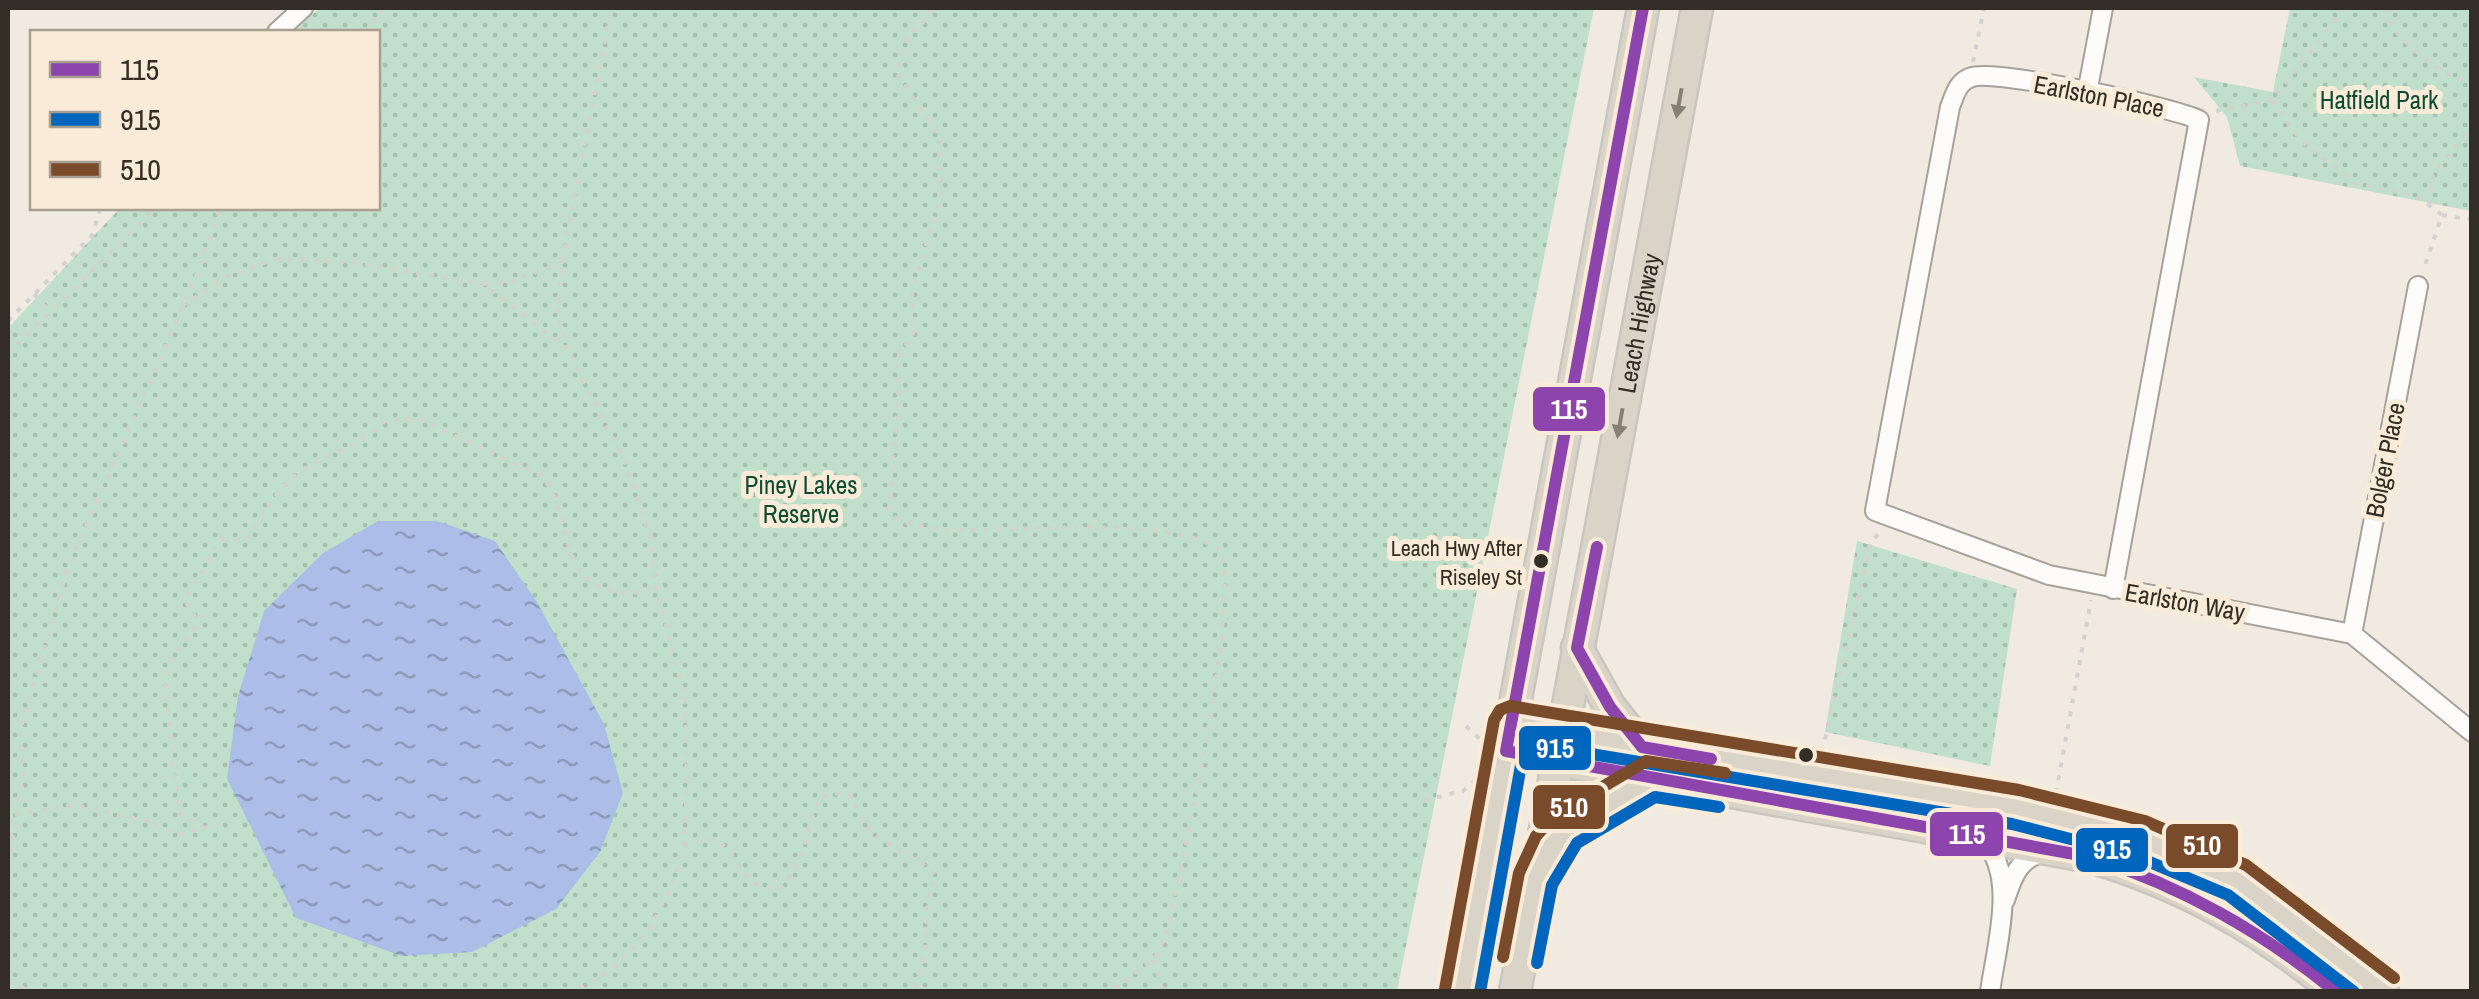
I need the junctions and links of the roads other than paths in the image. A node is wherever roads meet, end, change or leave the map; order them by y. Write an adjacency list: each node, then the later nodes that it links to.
1 (304, 8): 5 (street)
2 (1644, 8): 13 (highway, Leach Highway)
3 (1697, 8): 11 (highway, Leach Highway, one-way to 11)
4 (2103, 8): 6 (street)
5 (280, 30)
6 (2087, 93): 8 (street, Earlston Place); 9 (street, Earlston Place)
7 (2418, 286): 10 (street, Bolger Place)
8 (1875, 511): 9 (street, Earlston Way)
9 (2113, 589): 10 (street, Earlston Way)
10 (2352, 634): 12 (street, Earlston Way)
11 (1578, 648): 14 (highway, Leach Highway); 15 (highway)
12 (2472, 732)
13 (1501, 742): 14 (highway); 21 (highway, Leach Highway)
14 (1560, 747): 15 (highway); 16 (highway); 19 (highway, Leach Highway)
15 (1642, 747): 25 (highway)
16 (1650, 778): 17 (highway); 19 (highway)
17 (1979, 836): 18 (highway); 20 (street)
18 (2053, 849): 20 (street); 24 (highway)
19 (1540, 858): 22 (highway, Leach Highway)
20 (2000, 915): 23 (street)
21 (1462, 992)
22 (1514, 992)
23 (1990, 992)
24 (2337, 992)
25 (2383, 992)

